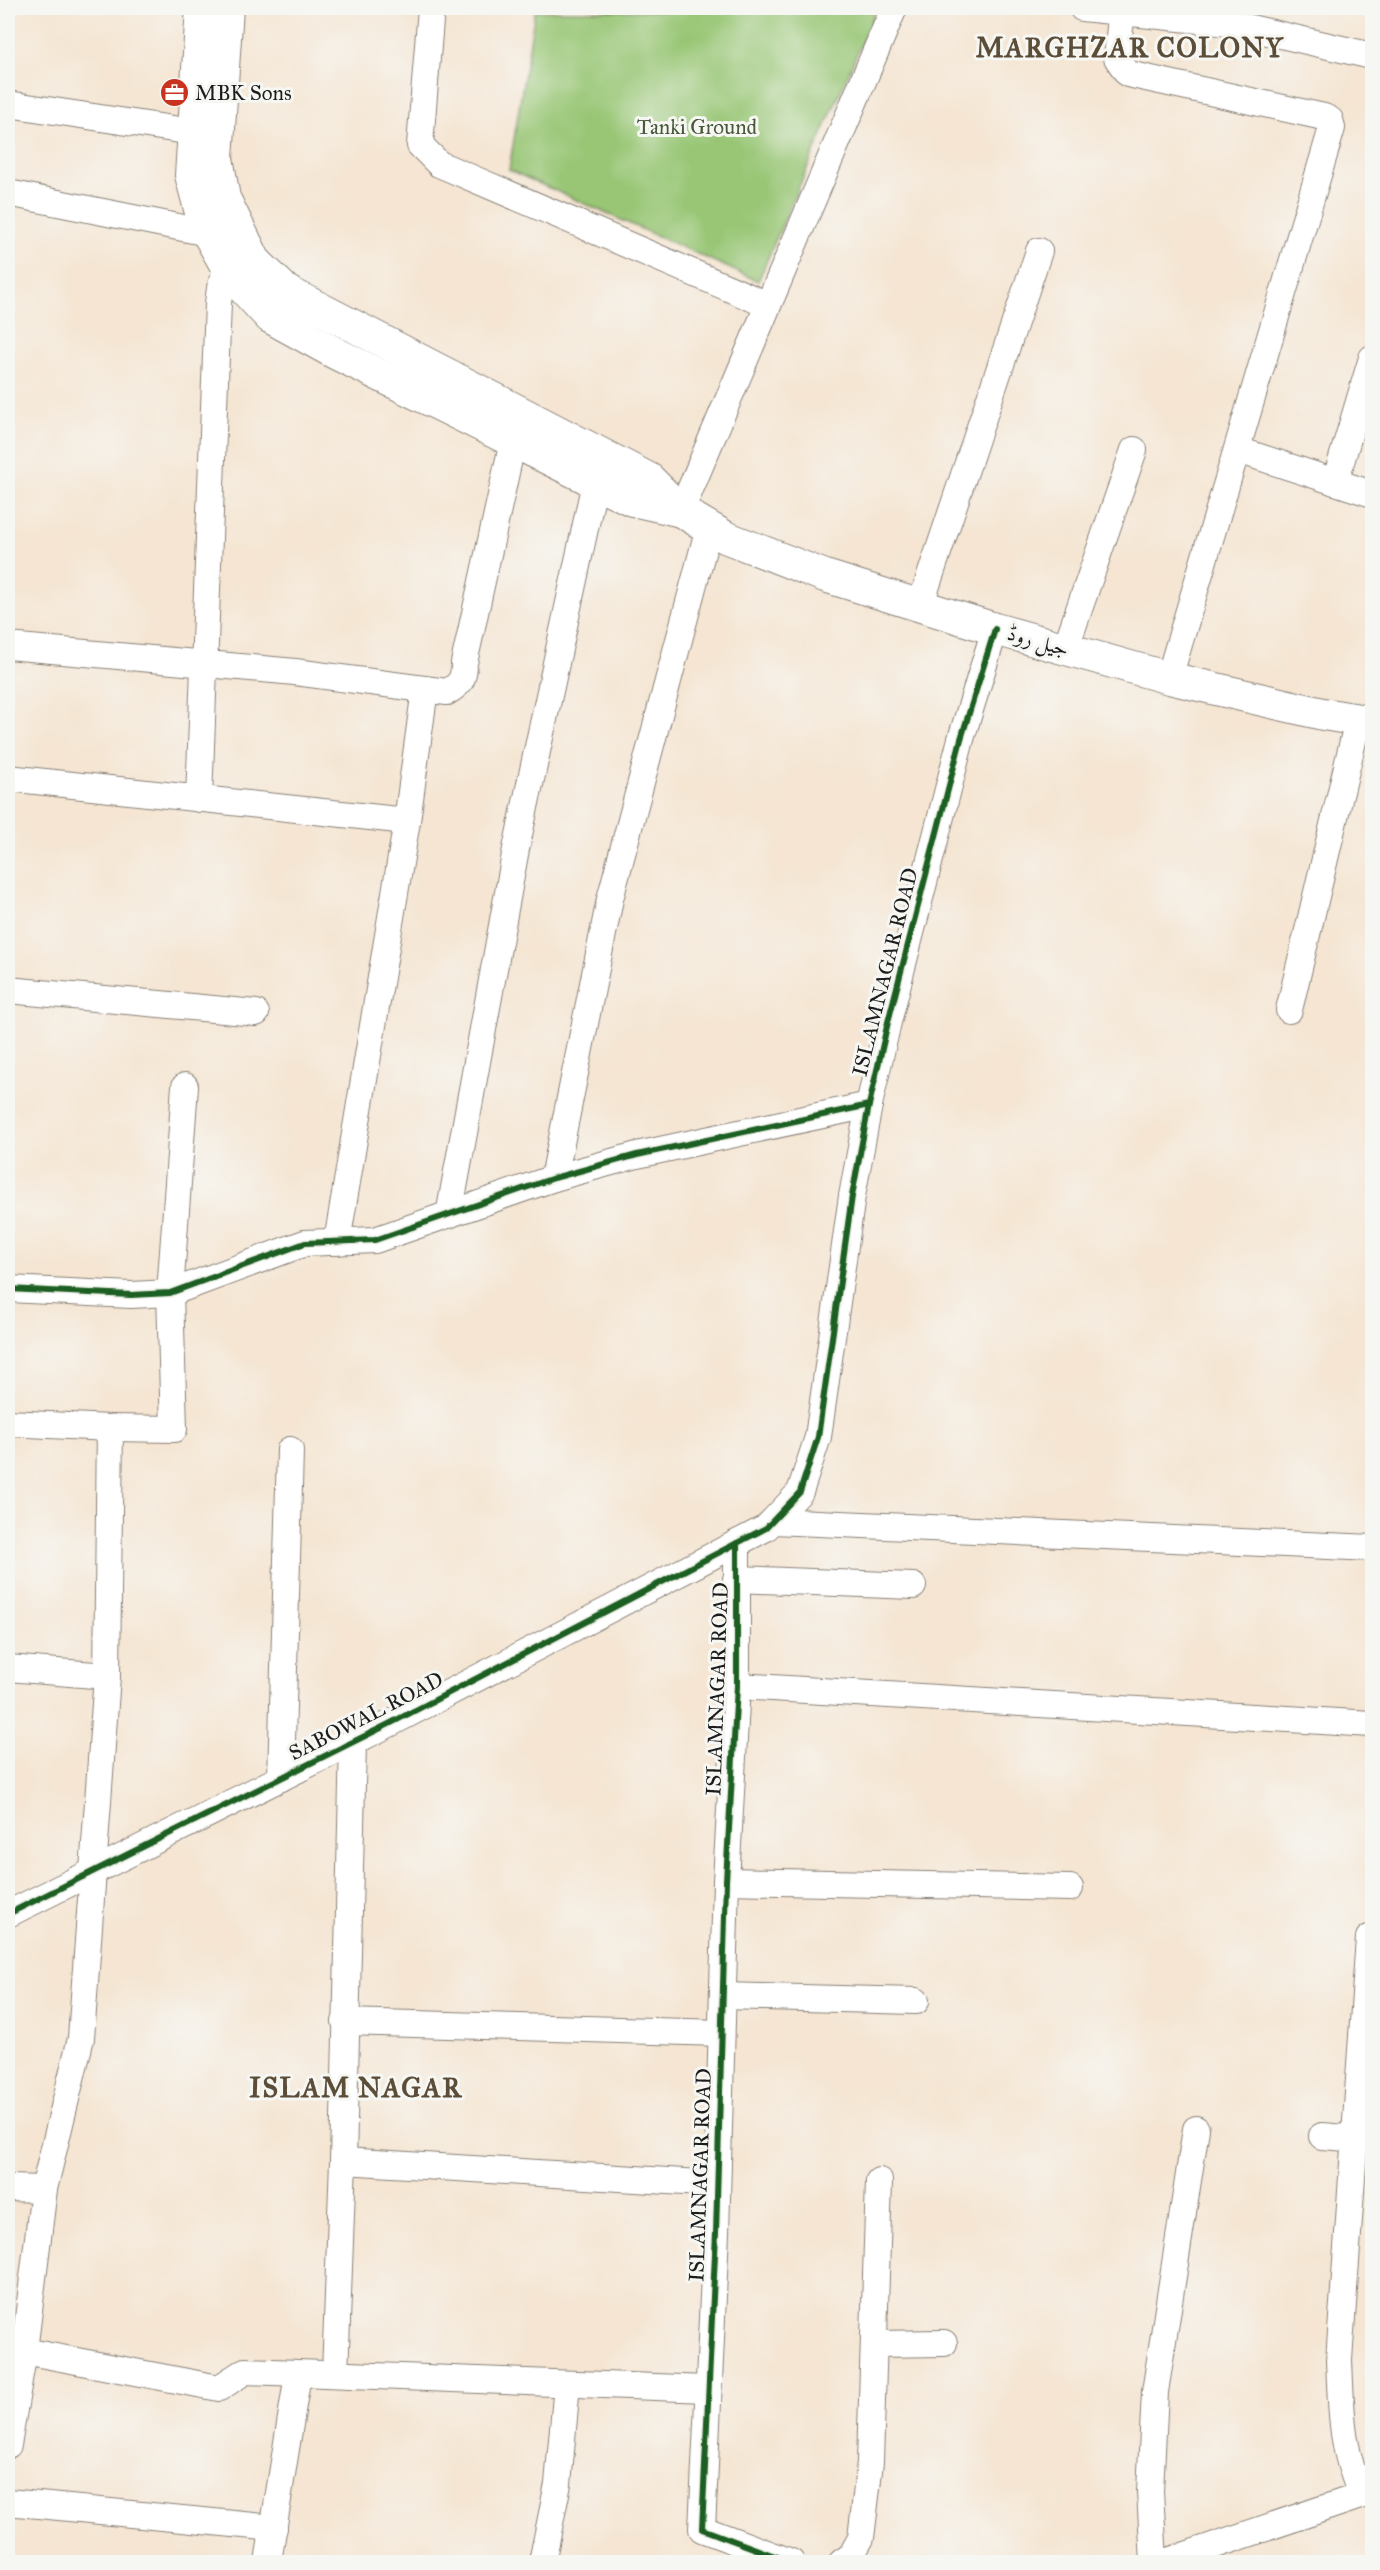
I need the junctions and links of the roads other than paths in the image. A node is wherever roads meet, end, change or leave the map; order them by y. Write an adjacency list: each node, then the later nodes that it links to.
1 (202, 8): 9 (main road)
2 (227, 8): 11 (main road)
3 (431, 8): 13 (street)
4 (894, 8): 13 (street)
5 (1082, 8): 6 (street)
6 (1124, 12): 7 (street); 17 (street)
7 (1372, 56)
8 (8, 104): 9 (street)
9 (193, 132): 11 (main road)
10 (8, 193): 11 (street)
11 (222, 244): 15 (main road); 21 (main road); 27 (street)
12 (1040, 251): 23 (street)
13 (768, 305): 21 (street)
14 (1372, 358): 19 (street)
15 (513, 441): 18 (main road); 29 (street)
16 (1134, 450): 26 (street)
17 (1238, 450): 19 (street); 28 (street)
18 (595, 482): 21 (main road); 40 (street)
19 (1335, 482): 20 (street)
20 (1372, 494)
21 (681, 511): 22 (main road, جیل روڈ)
22 (709, 527): 23 (main road, جیل روڈ); 39 (street)
23 (920, 606): 24 (main road, جیل روڈ)
24 (995, 629): 26 (main road, جیل روڈ); 38 (street, ISLAMNAGAR ROAD)
25 (8, 646): 27 (street)
26 (1065, 650): 28 (main road, جیل روڈ)
27 (204, 664): 29 (street); 32 (street)
28 (1169, 678): 30 (main road, جیل روڈ)
29 (425, 689): 33 (street)
30 (1365, 721): 35 (street)
31 (8, 778): 32 (street)
32 (199, 799): 33 (street)
33 (407, 821): 41 (street)
34 (8, 990): 36 (street)
35 (1288, 1010)
36 (256, 1013)
37 (185, 1086): 43 (street)
38 (869, 1105): 39 (street); 47 (street, ISLAMNAGAR ROAD)
39 (554, 1178): 40 (street)
40 (449, 1215): 41 (street)
41 (337, 1242): 43 (street)
42 (8, 1289): 43 (street)
43 (170, 1293): 45 (street)
44 (8, 1423): 45 (street)
45 (110, 1428): 53 (street)
46 (290, 1450): 57 (street)
47 (773, 1521): 48 (street, ISLAMNAGAR ROAD); 49 (street)
48 (738, 1543): 50 (street, ISLAMNAGAR ROAD); 56 (street, SABOWAL ROAD)
49 (1372, 1548)
50 (736, 1579): 51 (street); 54 (street, ISLAMNAGAR ROAD)
51 (913, 1586)
52 (8, 1668): 53 (street)
53 (107, 1676): 58 (street)
54 (737, 1686): 55 (street); 59 (street, ISLAMNAGAR ROAD)
55 (1372, 1724)
56 (353, 1743): 57 (street, SABOWAL ROAD); 65 (street)
57 (281, 1778): 58 (street, SABOWAL ROAD)
58 (93, 1870): 61 (street, SABOWAL ROAD); 74 (street)
59 (726, 1881): 60 (street); 63 (street, ISLAMNAGAR ROAD)
60 (1070, 1888)
61 (8, 1914)
62 (1370, 1938): 69 (street)
63 (723, 1996): 64 (street); 66 (street, ISLAMNAGAR ROAD)
64 (916, 2001)
65 (345, 2022): 66 (street); 70 (street)
66 (721, 2033): 72 (street, ISLAMNAGAR ROAD)
67 (1196, 2129): 90 (street)
68 (1322, 2136): 69 (street)
69 (1363, 2139): 83 (street)
70 (343, 2161): 72 (street); 79 (street)
71 (879, 2181): 76 (street)
72 (717, 2184): 81 (street, ISLAMNAGAR ROAD)
73 (8, 2188): 74 (street)
74 (44, 2189): 77 (street)
75 (944, 2343): 76 (street)
76 (875, 2344): 89 (street)
77 (24, 2351): 78 (street); 82 (street)
78 (298, 2374): 79 (street); 85 (street)
79 (335, 2374): 80 (street)
80 (567, 2384): 81 (street); 87 (street)
81 (707, 2389): 88 (street, ISLAMNAGAR ROAD)
82 (8, 2438)
83 (1367, 2493): 91 (street)
84 (8, 2502): 85 (street)
85 (274, 2528): 86 (street)
86 (268, 2562)
87 (542, 2562)
88 (791, 2562)
89 (842, 2562)
90 (1154, 2562)
91 (1165, 2562)

